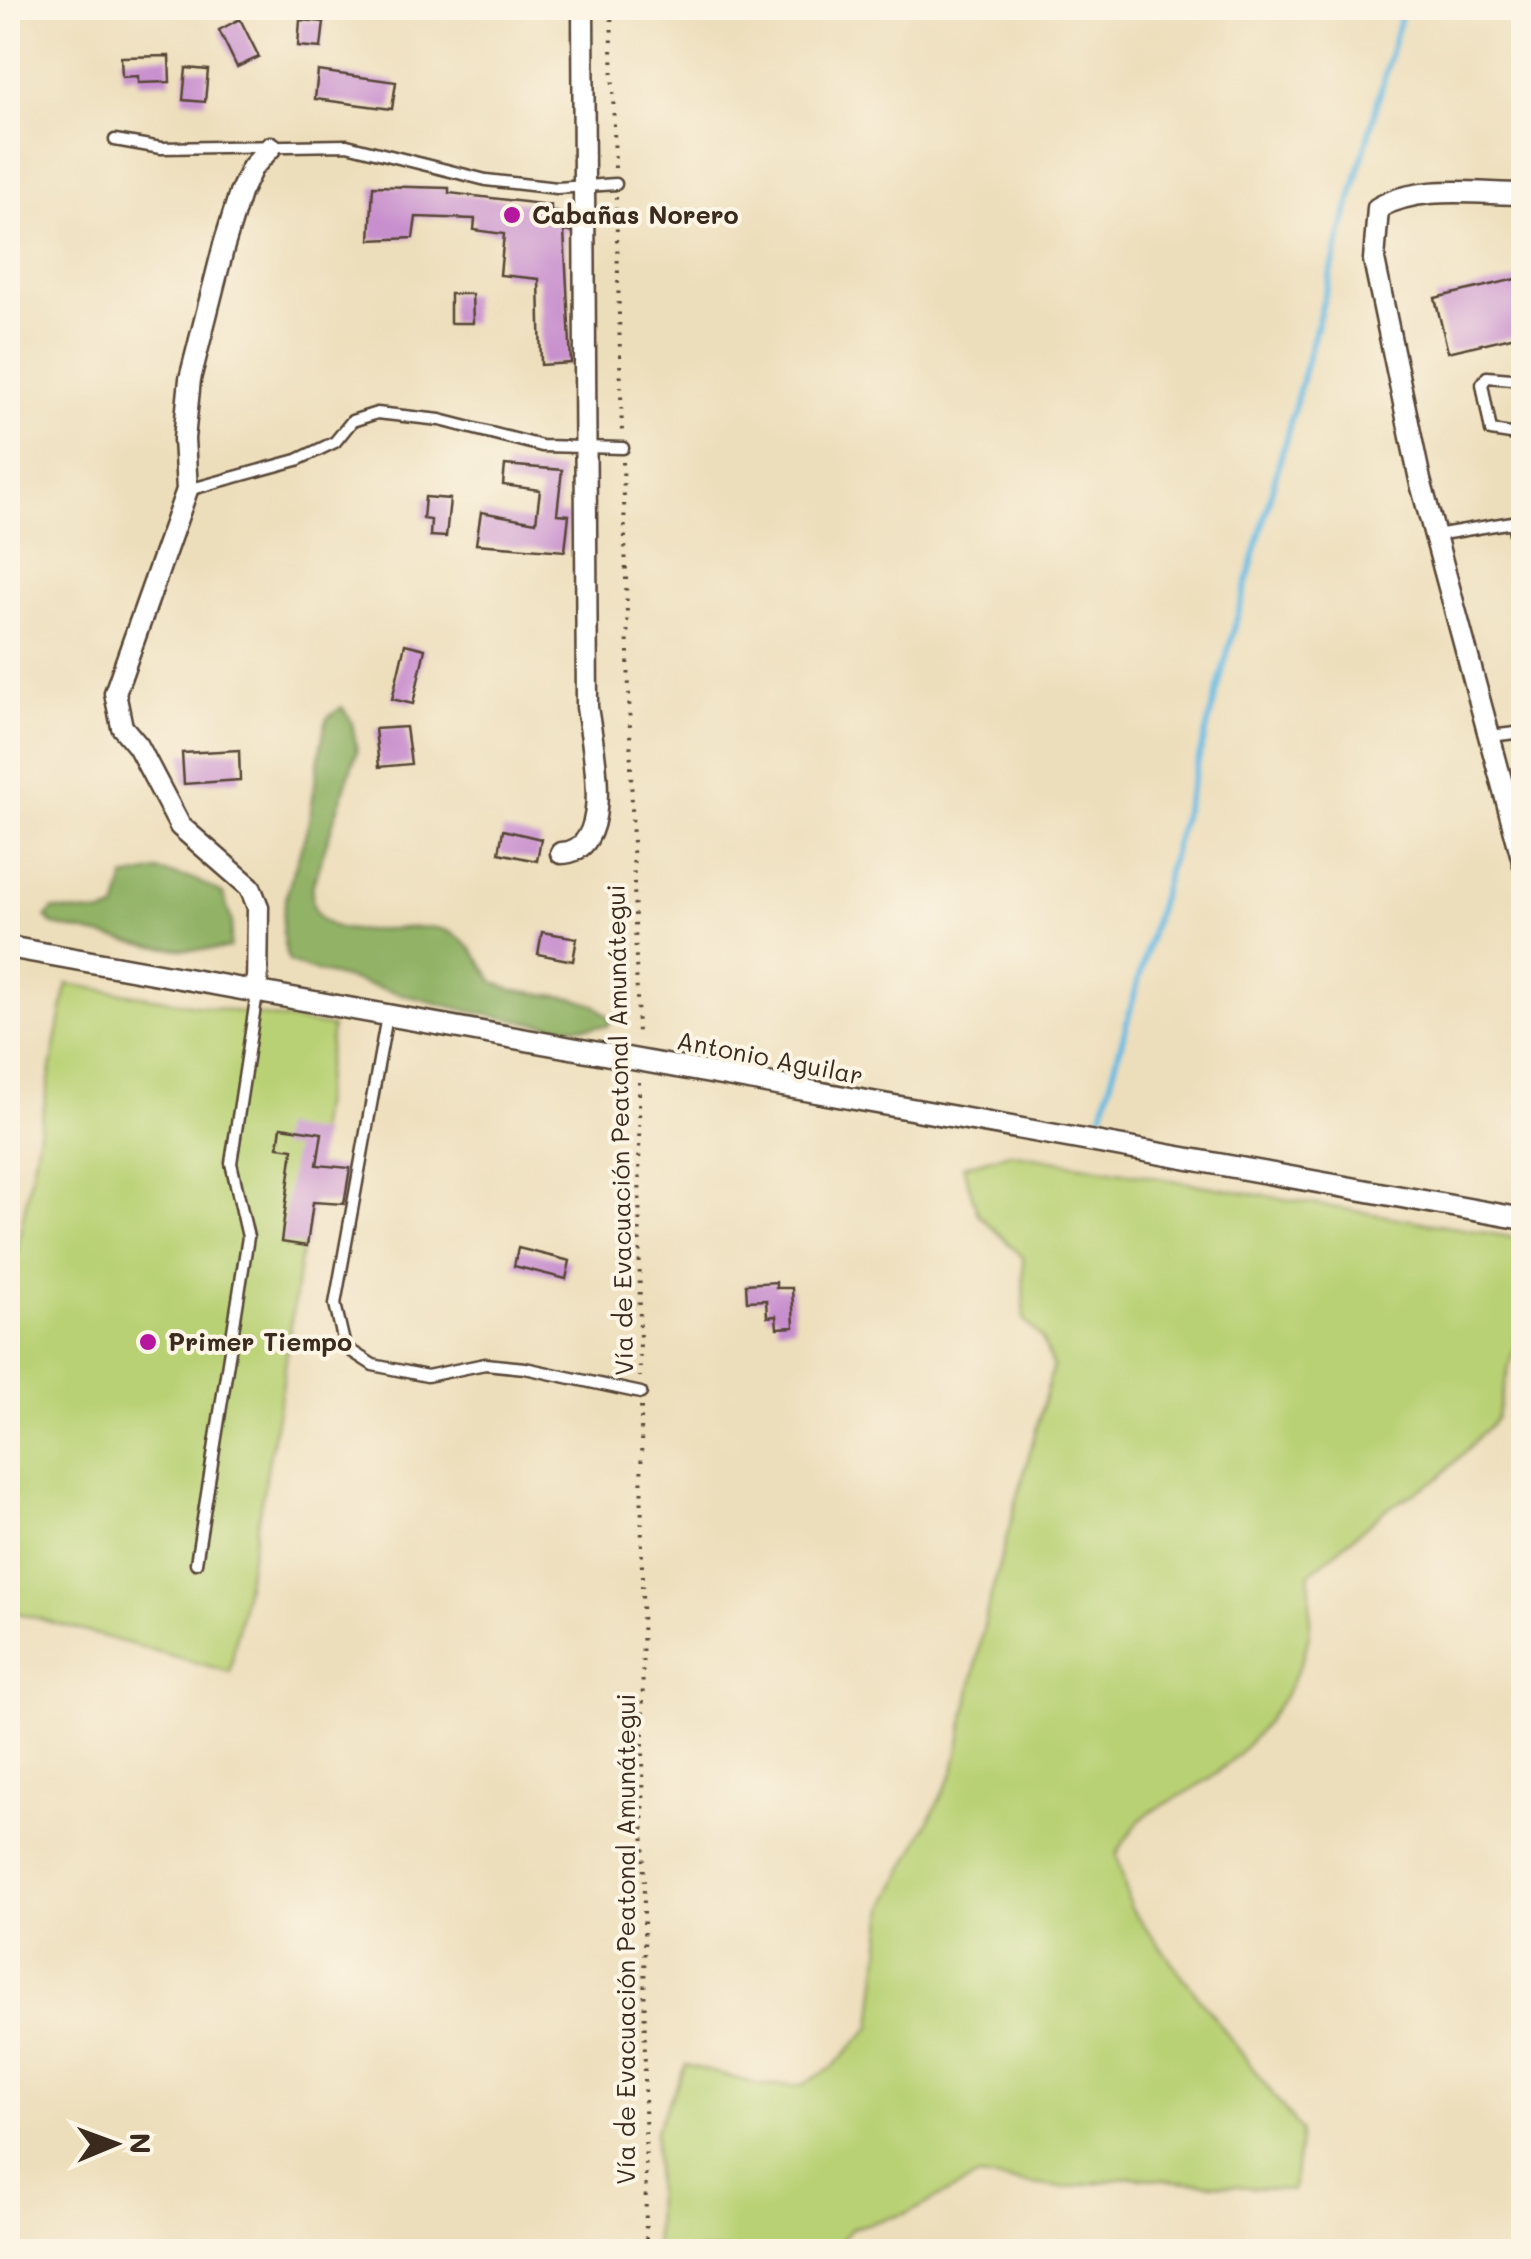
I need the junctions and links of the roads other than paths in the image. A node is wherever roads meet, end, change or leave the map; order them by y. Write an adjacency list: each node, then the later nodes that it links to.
1 (583, 8): 5 (street)
2 (115, 140): 3 (lane)
3 (271, 147): 5 (lane); 11 (street)
4 (616, 184): 5 (lane)
5 (581, 187): 9 (street)
6 (1524, 194): 13 (street)
7 (1524, 380): 8 (lane)
8 (1524, 436)
9 (589, 447): 10 (lane); 11 (lane); 17 (street)
10 (622, 448)
11 (187, 490): 20 (street)
12 (1518, 521): 13 (lane); 14 (lane)
13 (1435, 534): 16 (street)
14 (1524, 583)
15 (1524, 732): 16 (lane)
16 (1488, 736): 18 (street)
17 (562, 853)
18 (1524, 865)
19 (8, 947): 20 (street, Antonio Aguilar)
20 (257, 992): 21 (street, Antonio Aguilar); 24 (lane)
21 (387, 1014): 22 (street, Antonio Aguilar); 23 (lane)
22 (1524, 1218)
23 (640, 1393)
24 (196, 1563)

